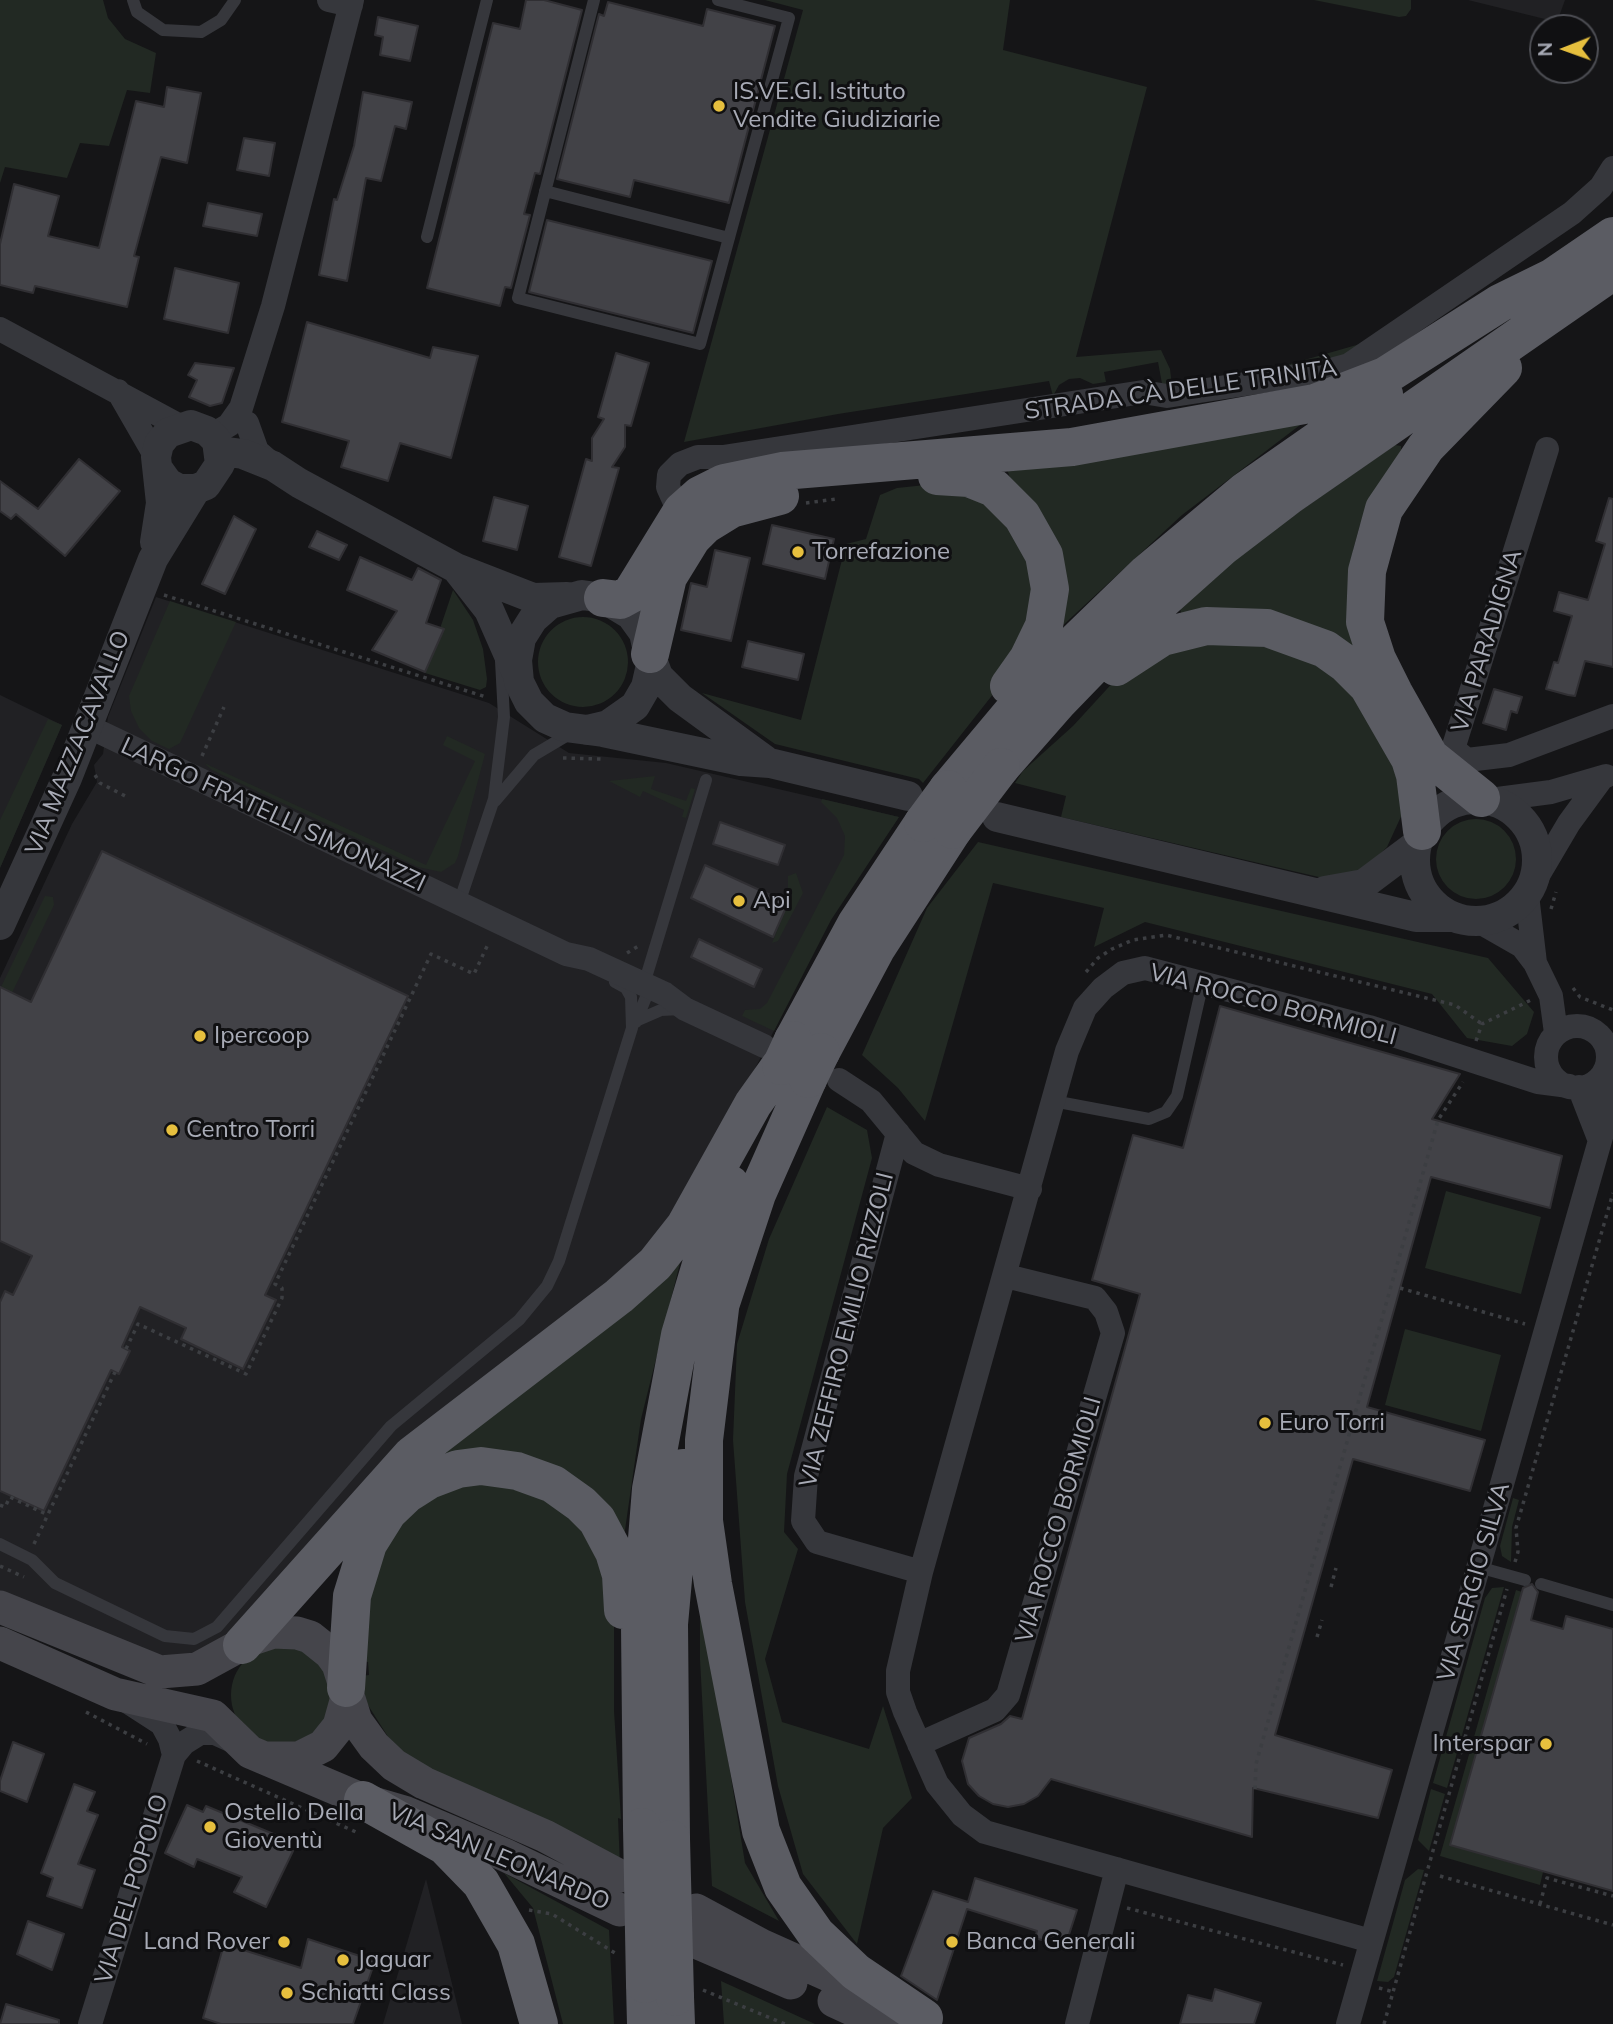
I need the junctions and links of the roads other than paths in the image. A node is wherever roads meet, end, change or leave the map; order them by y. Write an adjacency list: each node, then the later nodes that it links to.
1 (133, 0): 2 (lane)
2 (235, 0)
3 (487, 0): 10 (lane)
4 (594, 0): 8 (lane)
5 (718, 0): 11 (lane)
6 (344, 2): 15 (street)
7 (1613, 168): 24 (street, STRADA CÀ DELLE TRINITÀ)
8 (545, 191): 11 (lane); 11 (lane)
9 (1613, 236): 13 (highway)
10 (427, 237)
11 (729, 237)
12 (1613, 271): 37 (highway)
13 (1555, 276): 24 (highway); 42 (highway)
14 (1613, 279): 40 (highway)
15 (273, 306): 18 (street); 22 (street)
16 (0, 329): 17 (street)
17 (118, 390): 19 (street); 21 (street)
18 (247, 423): 22 (street); 23 (street)
19 (180, 426): 21 (street); 22 (street)
20 (1547, 449): 33 (street, VIA PARADIGNA)
21 (157, 463): 22 (street); 28 (street, VIA MAZZACAVALLO)
22 (210, 464): 23 (street); 25 (street); 28 (street, VIA MAZZACAVALLO)
23 (273, 466): 25 (street)
24 (720, 472): 26 (highway)
25 (299, 483): 27 (street)
26 (684, 529): 29 (highway); 31 (highway); 42 (highway)
27 (456, 568): 29 (street); 30 (street)
28 (147, 573): 34 (street, VIA MAZZACAVALLO)
29 (587, 597): 31 (street); 32 (street)
30 (492, 616): 32 (street); 41 (lane)
31 (650, 654): 35 (street); 36 (street)
32 (519, 682): 35 (street)
33 (1613, 716)
34 (87, 726): 47 (street, LARGO FRATELLI SIMONAZZI); 49 (street, VIA MAZZACAVALLO)
35 (587, 730): 36 (street); 41 (lane)
36 (775, 764): 42 (street)
37 (1001, 767): 42 (highway, bridge); 44 (highway)
38 (1608, 775): 40 (street); 45 (street)
39 (706, 780): 53 (lane)
40 (1485, 799): 44 (street); 45 (street)
41 (493, 804): 47 (lane)
42 (929, 807): 59 (highway); 59 (highway)
43 (996, 817): 46 (street)
44 (1419, 838): 46 (street); 48 (street)
45 (1540, 886): 48 (street); 51 (street)
46 (1312, 893): 48 (street)
47 (459, 903): 50 (street, LARGO FRATELLI SIMONAZZI)
48 (1466, 919): 51 (street)
49 (0, 925)
50 (566, 954): 53 (street, LARGO FRATELLI SIMONAZZI); 56 (lane)
51 (1535, 962): 54 (street)
52 (1203, 982): 60 (street, VIA ROCCO BORMIOLI); 63 (street, VIA ROCCO BORMIOLI); 63 (lane)
53 (647, 986): 55 (street, LARGO FRATELLI SIMONAZZI); 56 (lane)
54 (1551, 996): 57 (street); 58 (street)
55 (685, 1009): 56 (lane); 59 (street, LARGO FRATELLI SIMONAZZI)
56 (635, 1024): 69 (lane)
57 (1593, 1030): 58 (street); 61 (street)
58 (1552, 1038): 60 (street); 62 (street)
59 (797, 1060): 64 (street, LARGO FRATELLI SIMONAZZI); 68 (highway); 77 (highway); 84 (highway)
60 (1499, 1068): 62 (street, VIA ROCCO BORMIOLI)
61 (1605, 1069): 62 (street); 65 (street, VIA SERGIO SILVA)
62 (1574, 1087): 65 (street)
63 (1054, 1101): 66 (street, VIA ROCCO BORMIOLI)
64 (898, 1133): 66 (street, LARGO FRATELLI SIMONAZZI); 71 (street, VIA ZEFFIRO EMILIO RIZZOLI)
65 (1600, 1141): 70 (street, VIA SERGIO SILVA)
66 (1030, 1189): 67 (street, VIA ROCCO BORMIOLI)
67 (1006, 1276): 71 (street, VIA ROCCO BORMIOLI); 81 (street, VIA ROCCO BORMIOLI)
68 (721, 1300): 84 (highway); 92 (highway)
69 (0, 1544)
70 (1478, 1567): 72 (lane); 89 (street, VIA SERGIO SILVA)
71 (921, 1572): 81 (street, VIA ROCCO BORMIOLI)
72 (1525, 1580)
73 (1541, 1584): 74 (lane)
74 (1613, 1605)
75 (0, 1607): 77 (main road, VIA SAN LEONARDO)
76 (0, 1643): 79 (main road, VIA SAN LEONARDO)
77 (242, 1645): 78 (main road, VIA SAN LEONARDO); 80 (main road)
78 (346, 1688): 80 (main road, VIA SAN LEONARDO); 84 (highway); 86 (main road, VIA SAN LEONARDO)
79 (115, 1695): 80 (main road, VIA SAN LEONARDO); 82 (street)
80 (243, 1743): 82 (street); 83 (main road, VIA SAN LEONARDO)
81 (919, 1744): 85 (street, VIA ROCCO BORMIOLI)
82 (174, 1755): 93 (street, VIA DEL POPOLO)
83 (363, 1800): 88 (main road, VIA SAN LEONARDO); 94 (highway)
84 (651, 1823): 91 (highway, bridge)
85 (1117, 1870): 89 (street, VIA ROCCO BORMIOLI); 97 (street)
86 (620, 1876)
87 (696, 1909): 92 (main road)
88 (620, 1910)
89 (1371, 1941): 98 (street, VIA SERGIO SILVA)
90 (696, 1942): 96 (main road)
91 (673, 1998): 95 (highway)
92 (931, 2021)
93 (90, 2024)
94 (540, 2024)
95 (646, 2024)
96 (884, 2024)
97 (1077, 2024)
98 (1348, 2024)

